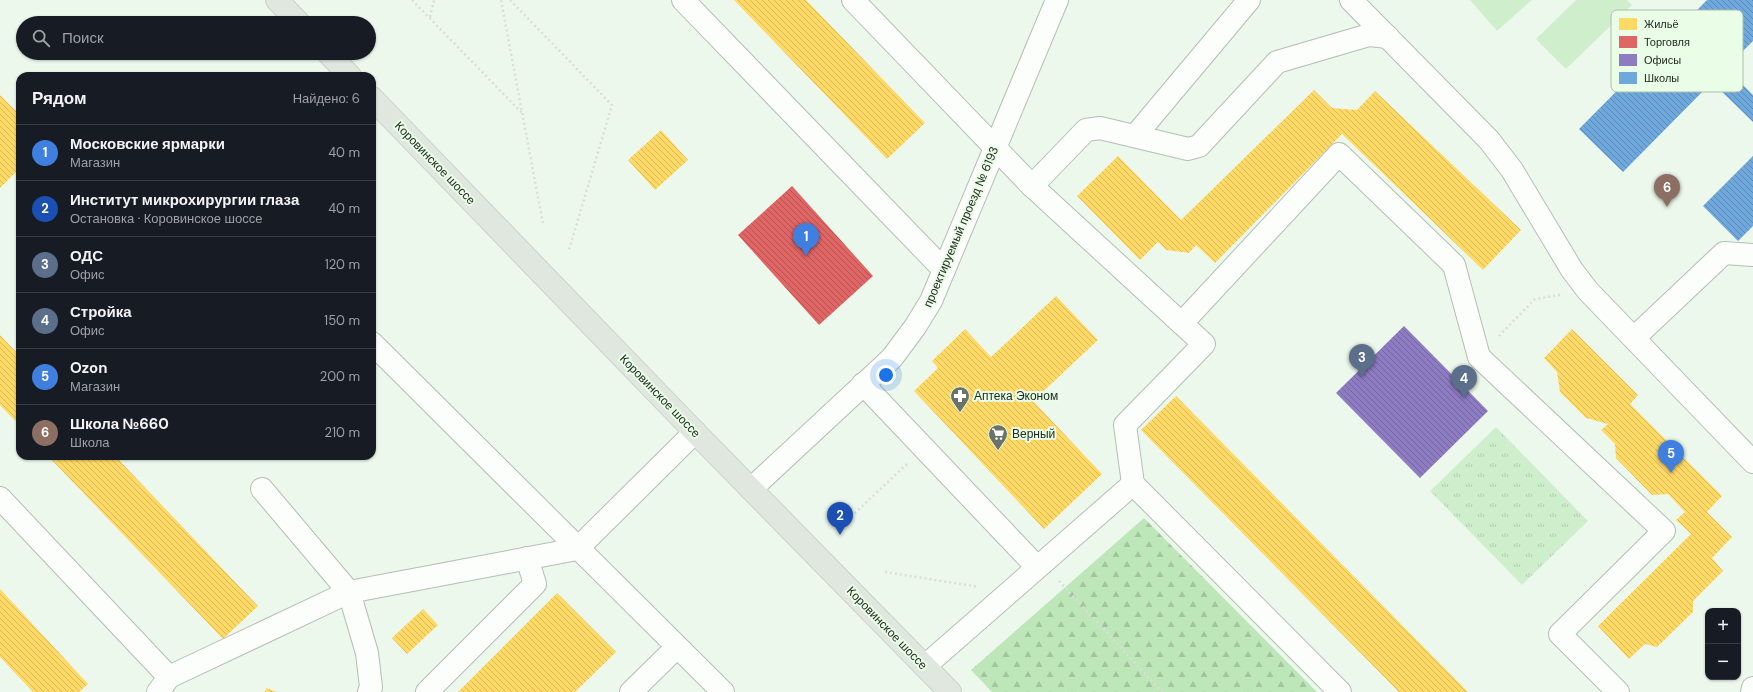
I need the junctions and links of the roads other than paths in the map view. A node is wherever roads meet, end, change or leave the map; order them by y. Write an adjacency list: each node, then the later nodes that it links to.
1 (277, 0): 7 (main road)
2 (683, 0): 16 (street)
3 (853, 0): 13 (street)
4 (1057, 0): 13 (street, проектируемый проезд № 6193)
5 (1249, 0): 12 (street)
6 (1351, 0): 8 (street)
7 (292, 16)
8 (1388, 36): 12 (street); 18 (street)
9 (335, 60): 10 (main road)
10 (346, 72)
11 (376, 102): 21 (main road, Коровинское шоссе)
12 (1136, 136): 14 (street)
13 (995, 147): 14 (street); 16 (street, проектируемый проезд № 6193)
14 (1032, 186): 17 (street)
15 (1753, 255): 18 (street)
16 (944, 270): 20 (street, проектируемый проезд № 6193)
17 (1182, 323): 23 (street); 41 (street)
18 (1634, 338): 22 (street)
19 (376, 347): 27 (street)
20 (863, 384): 25 (street, проектируемый проезд № 6193); 29 (street)
21 (695, 432): 25 (main road, Коровинское шоссе); 27 (street)
22 (1753, 462)
23 (1134, 484): 29 (street); 40 (street)
24 (262, 489): 30 (street)
25 (751, 489): 32 (main road, Коровинское шоссе)
26 (0, 498): 33 (street)
27 (576, 548): 28 (street); 31 (street)
28 (527, 558): 30 (street); 36 (street)
29 (1039, 565): 32 (street)
30 (349, 592): 33 (street); 35 (street)
31 (677, 647): 37 (street); 38 (street)
32 (925, 666): 39 (main road, Коровинское шоссе)
33 (163, 685)
34 (1753, 688): 42 (street)
35 (370, 692)
36 (427, 692)
37 (631, 692)
38 (723, 692)
39 (950, 692)
40 (1340, 692)
41 (1618, 692)
42 (1752, 692)

